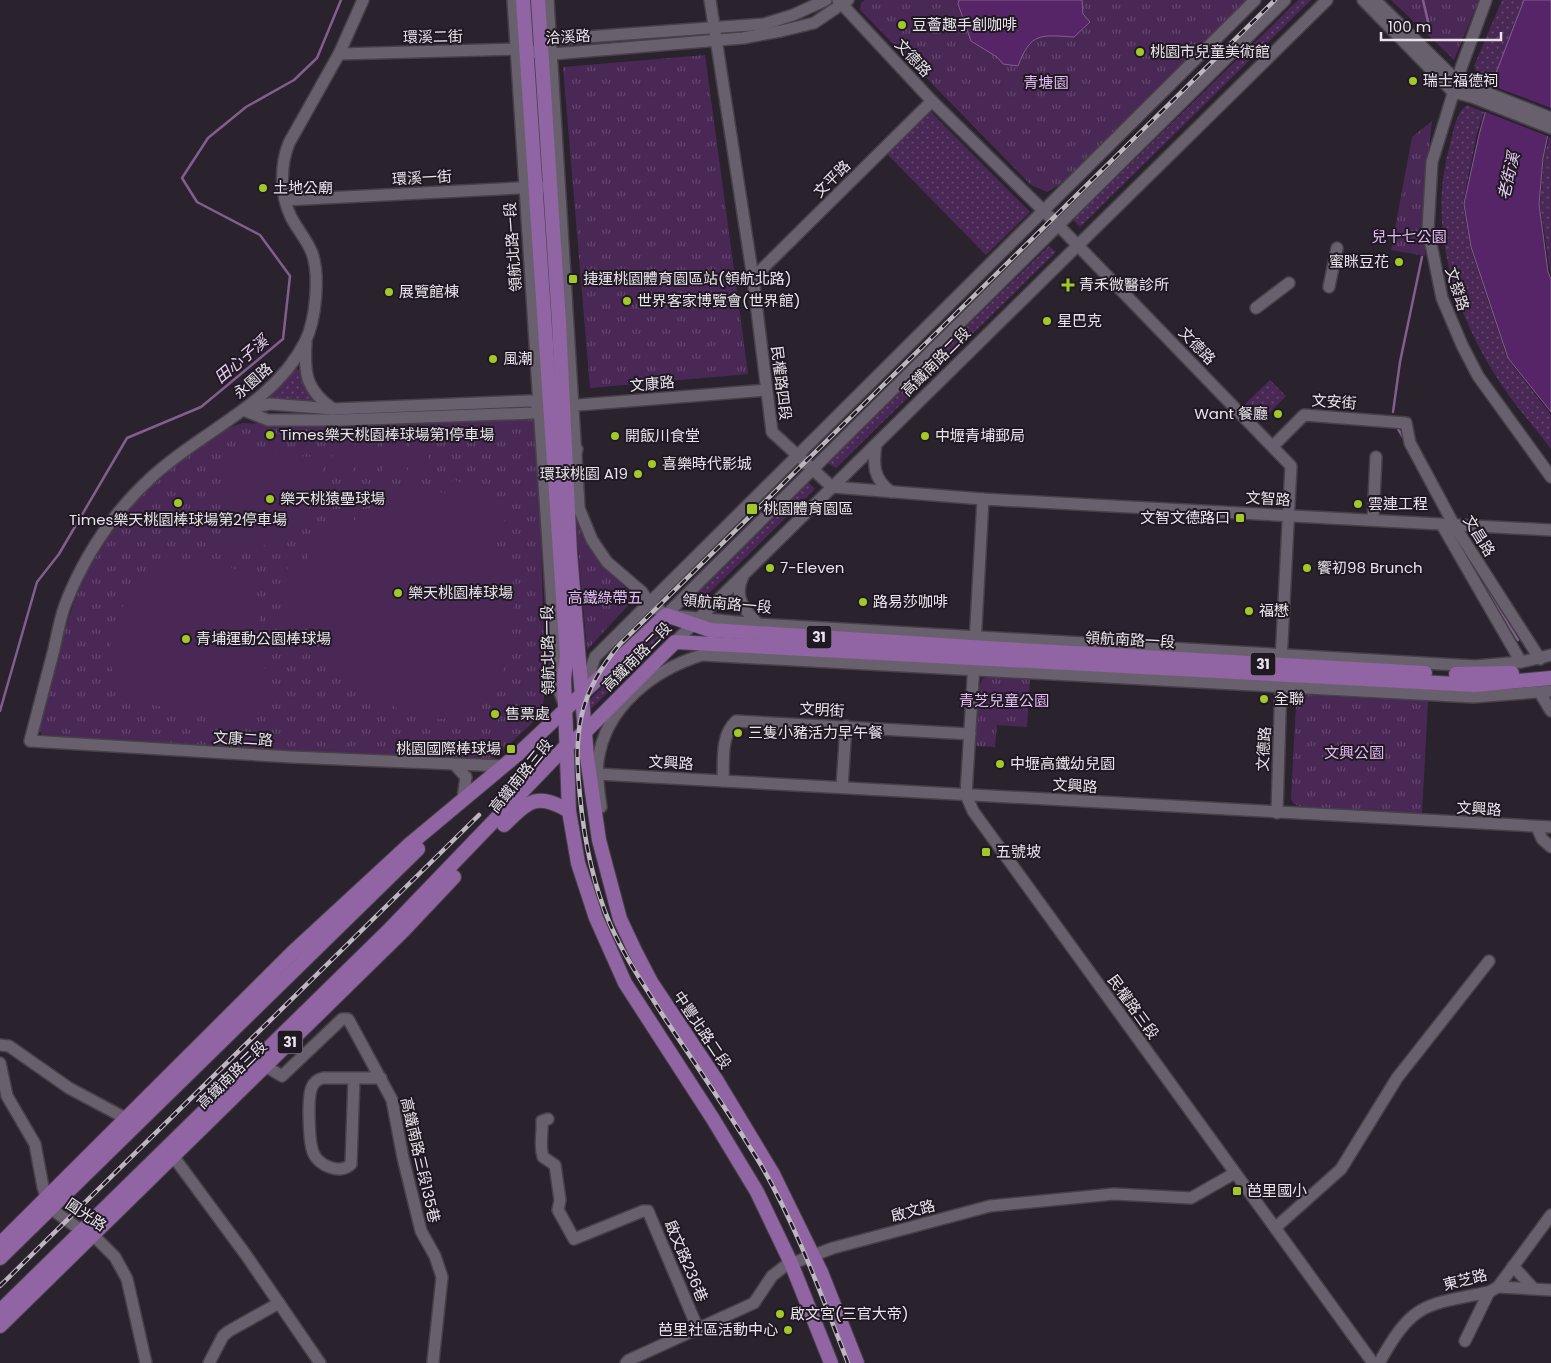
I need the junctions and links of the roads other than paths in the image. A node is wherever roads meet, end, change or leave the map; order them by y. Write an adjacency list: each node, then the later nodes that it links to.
1 (363, 0): 19 (street, 永園路)
2 (513, 0): 18 (street, 領航北路一段)
3 (523, 0): 18 (main road, 領航北路一段)
4 (538, 0): 16 (main road, 領航北路一段)
5 (548, 0): 16 (street, 領航北路一段)
6 (710, 0): 15 (street, 民權路四段)
7 (826, 0): 15 (street, 洽溪路)
8 (1255, 0): 28 (street, 高鐵南路二段)
9 (1285, 0): 29 (street, 高鐵南路二段)
10 (1327, 0): 30 (street, 高鐵南路二段)
11 (1364, 0): 21 (street)
12 (1376, 0): 21 (street)
13 (1486, 0): 21 (street, 文發路)
14 (842, 2): 17 (street, 洽溪路); 23 (street, 文德路)
15 (715, 27): 16 (street, 洽溪路); 17 (street, 民權路四段)
16 (546, 40): 18 (street, 洽溪路); 20 (main road, 領航北路一段)
17 (716, 40): 20 (street, 洽溪路); 32 (street, 民權路四段)
18 (521, 50): 19 (street, 環溪二街); 20 (street, 洽溪路); 26 (main road, 領航北路一段)
19 (339, 54): 27 (street, 永園路)
20 (547, 55): 26 (main road, 領航北路一段)
21 (1455, 87): 22 (street); 49 (street, 文發路)
22 (1474, 93): 24 (street); 25 (street)
23 (932, 101): 28 (street, 文德路); 32 (street, 文平路)
24 (1551, 118)
25 (1551, 128)
26 (543, 187): 27 (street, 環溪一街); 38 (main road, 領航北路一段); 38 (street, 領航北路一段)
27 (286, 200): 36 (street, 永園路)
28 (1043, 211): 29 (street, 文德路); 46 (street, 高鐵南路二段)
29 (1058, 225): 30 (street, 文德路); 48 (street, 高鐵南路二段)
30 (1078, 246): 43 (street, 高鐵南路二段); 44 (street, 文德路)
31 (1337, 248): 34 (street)
32 (753, 278): 37 (street, 民權路四段)
33 (1289, 282): 35 (street)
34 (1330, 287)
35 (1256, 308)
36 (307, 340): 39 (street); 40 (street, 永園路)
37 (766, 390): 38 (street, 文康路); 46 (street, 民權路四段)
38 (557, 407): 39 (street, 文康路); 41 (street, 文康路); 45 (street, 領航北路一段); 51 (main road, 領航北路一段); 76 (main road, 領航北路一段)
39 (333, 409): 40 (street, 文康路); 41 (street)
40 (243, 410): 41 (street, 文康路); 81 (street, 永園路)
41 (341, 420)
42 (1406, 423): 44 (street, 文安街); 58 (street, 文昌路)
43 (876, 444): 50 (street, 高鐵南路二段); 52 (street)
44 (1273, 446): 55 (street, 文德路)
45 (577, 448): 51 (street); 54 (street, 領航北路一段)
46 (799, 454): 48 (street, 民權路四段); 61 (street, 高鐵南路二段)
47 (1376, 457): 56 (street)
48 (813, 470): 50 (street, 民權路四段); 62 (street, 高鐵南路二段)
49 (1551, 477)
50 (832, 487): 52 (street); 60 (street, 高鐵南路二段)
51 (567, 490): 54 (street); 75 (main road, 領航北路一段)
52 (891, 492): 53 (street)
53 (983, 499): 55 (street, 文智路); 67 (street)
54 (580, 508): 61 (street)
55 (1287, 515): 56 (street, 文智路); 72 (street, 文德路)
56 (1373, 520): 57 (street, 文智路)
57 (1442, 525): 58 (street, 文智路); 70 (street, 文昌路)
58 (1454, 525): 59 (street, 文智路); 69 (street, 文昌路)
59 (1548, 528)
60 (745, 573): 63 (street, 高鐵南路二段); 64 (street)
61 (649, 603): 62 (street); 75 (street, 高鐵南路二段)
62 (666, 615): 63 (main road, 領航南路一段 / 31); 75 (main road, 高鐵南路二段)
63 (696, 621): 64 (street, 領航南路一段 / 31); 65 (street, 高鐵南路二段); 67 (main road, 領航南路一段 / 31)
64 (758, 624): 67 (street, 領航南路一段 / 31)
65 (675, 642): 66 (main road, 31); 79 (main road, 高鐵南路二段 / 31)
66 (715, 644): 67 (main road, 領航南路一段 / 31); 68 (street, 31)
67 (974, 653): 68 (street, 領航南路一段 / 31); 72 (main road, 領航南路一段 / 31); 72 (street, 領航南路一段 / 31); 80 (street, 民權路三段)
68 (756, 657): 85 (street, 高鐵南路二段)
69 (1546, 657): 70 (street, 領航南路一段 / 31)
70 (1521, 662): 72 (street, 領航南路一段 / 31)
71 (1551, 668): 72 (main road, 領航南路一段 / 31)
72 (1281, 670): 73 (main road, 領航南路一段 / 31); 74 (street, 領航南路一段 / 31); 93 (street, 文德路)
73 (1551, 678)
74 (1546, 692): 77 (street)
75 (582, 695): 76 (main road, 高鐵南路二段); 79 (main road, 中豐北路二段)
76 (566, 709): 82 (main road); 84 (main road, 高鐵南路三段)
77 (1551, 711)
78 (846, 726): 80 (street, 文明街); 86 (street, 文明街); 88 (street)
79 (586, 731): 82 (main road, 高鐵南路二段 / 31); 117 (main road, 中豐北路二段)
80 (970, 734): 89 (street, 民權路三段)
81 (30, 741): 83 (street, 文康二路)
82 (566, 746): 87 (main road, 高鐵南路三段 / 31); 92 (main road); 94 (main road, 高鐵南路三段 / 31)
83 (455, 765): 84 (street, 文康二路); 90 (street)
84 (503, 766): 90 (main road, 高鐵南路三段); 100 (main road, 高鐵南路三段)
85 (597, 774): 86 (street, 文興路); 91 (street, 高鐵南路二段)
86 (723, 781): 88 (street, 文興路)
87 (526, 787): 97 (main road); 107 (main road, 高鐵南路三段 / 31)
88 (842, 787): 89 (street, 文興路)
89 (966, 795): 93 (street, 文興路); 111 (street, 民權路三段)
90 (463, 798): 103 (main road, 高鐵南路三段)
91 (601, 807)
92 (569, 811): 94 (main road); 119 (main road)
93 (1277, 813): 95 (street, 文興路)
94 (504, 825): 97 (main road, 高鐵南路三段 / 31)
95 (1538, 827): 96 (street, 文興路); 98 (street)
96 (1551, 827)
97 (489, 836): 104 (main road, 高鐵南路三段 / 31)
98 (1551, 847)
99 (1489, 960): 114 (street)
100 (227, 1034): 103 (main road); 112 (main road, 高鐵南路三段)
101 (0, 1045): 108 (street)
102 (0, 1063): 112 (street, 圓光路)
103 (181, 1065): 108 (main road, 高鐵南路三段)
104 (265, 1066): 106 (street, 高鐵南路三段135巷); 107 (main road); 110 (main road, 高鐵南路三段 / 31)
105 (354, 1078): 105 (street); 106 (street)
106 (380, 1078): 132 (street, 高鐵南路三段135巷)
107 (228, 1088): 115 (main road, 高鐵南路三段 / 31)
108 (126, 1119): 112 (main road, 高鐵南路三段)
109 (548, 1119): 127 (street, 啟文路236巷)
110 (173, 1156): 115 (main road, 高鐵南路三段 / 31); 124 (street)
111 (1235, 1173): 114 (street, 民權路三段); 117 (street, 啟文路)
112 (49, 1203): 115 (street, 圓光路); 116 (main road, 高鐵南路三段); 118 (main road, 高鐵南路三段)
113 (1551, 1215): 120 (street, 東芝路)
114 (1275, 1228): 136 (street, 民權路三段)
115 (88, 1233): 125 (main road, 高鐵南路三段 / 31); 126 (main road, 高鐵南路三段 / 31); 129 (street, 圓光路)
116 (0, 1244)
117 (813, 1256): 119 (street, 啟文路); 135 (main road, 中豐北路二段)
118 (0, 1258)
119 (791, 1263): 127 (street, 啟文路); 134 (main road)
120 (1513, 1266): 121 (street); 122 (street, 東芝路)
121 (1533, 1288): 122 (street); 123 (street)
122 (1494, 1289): 128 (street); 137 (street, 東芝路)
123 (1551, 1290)
124 (279, 1303): 130 (street); 131 (street)
125 (0, 1311)
126 (0, 1326)
127 (698, 1329): 133 (street, 啟文路)
128 (1465, 1341)
129 (146, 1363)
130 (209, 1363)
131 (320, 1363)
132 (435, 1363)
133 (626, 1363)
134 (831, 1363)
135 (858, 1363)
136 (1373, 1363)
137 (1379, 1363)

